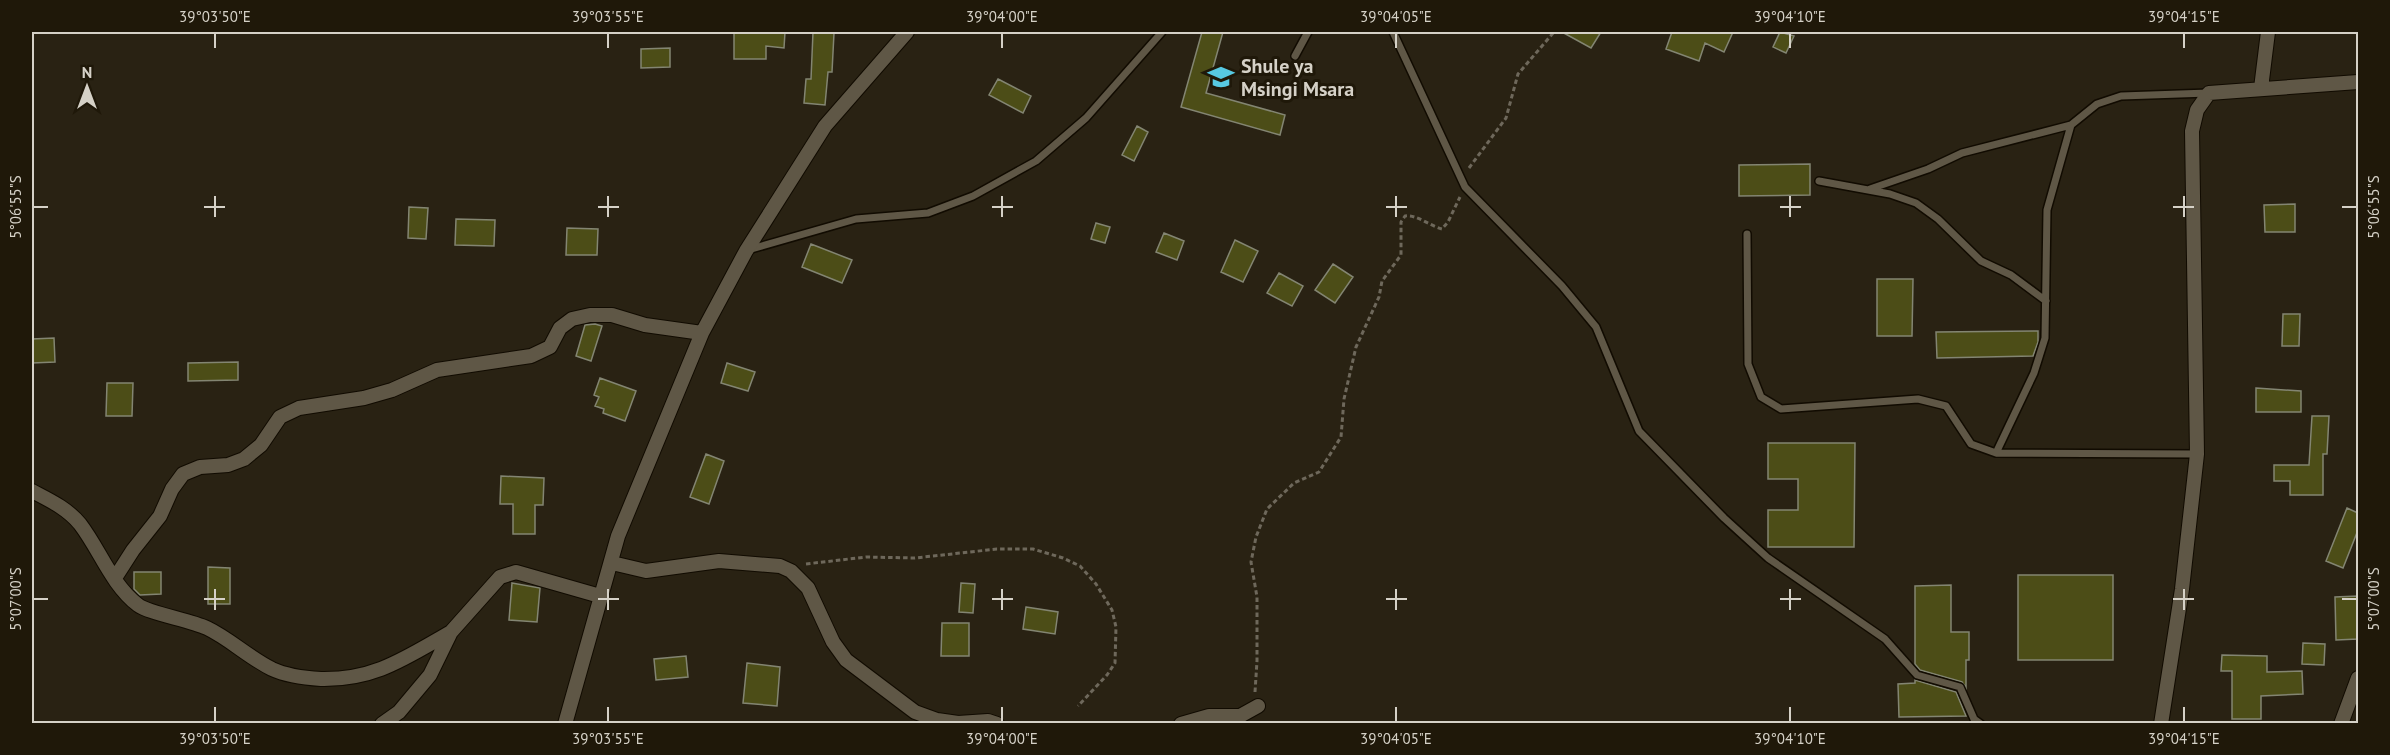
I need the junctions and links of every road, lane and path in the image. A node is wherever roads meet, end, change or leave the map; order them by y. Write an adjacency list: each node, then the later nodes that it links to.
1 (907, 32): 16 (street)
2 (1162, 32): 16 (lane)
3 (1308, 32): 7 (lane)
4 (1393, 32): 13 (lane)
5 (1554, 32): 13 (path)
6 (2268, 32): 9 (street)
7 (1295, 56)
8 (2358, 82): 9 (street)
9 (2261, 88): 10 (street)
10 (2209, 93): 11 (lane); 20 (street)
11 (2071, 125): 14 (lane); 17 (lane)
12 (1819, 182): 14 (lane)
13 (1465, 187): 29 (path); 34 (lane)
14 (1868, 190): 17 (lane)
15 (1747, 234): 19 (lane)
16 (746, 251): 18 (street)
17 (2046, 301): 19 (lane)
18 (702, 333): 22 (street); 24 (street)
19 (1996, 453): 20 (lane)
20 (2197, 454): 35 (street)
21 (32, 491): 24 (street)
22 (612, 563): 23 (street); 25 (street)
23 (780, 566): 28 (path); 32 (street)
24 (115, 578): 26 (street)
25 (600, 596): 26 (street); 31 (street)
26 (451, 632): 30 (street)
27 (2358, 678): 36 (street)
28 (1078, 706)
29 (1258, 706): 33 (street)
30 (382, 723)
31 (565, 723)
32 (997, 723)
33 (1181, 723)
34 (1981, 723)
35 (2161, 723)
36 (2341, 723)

